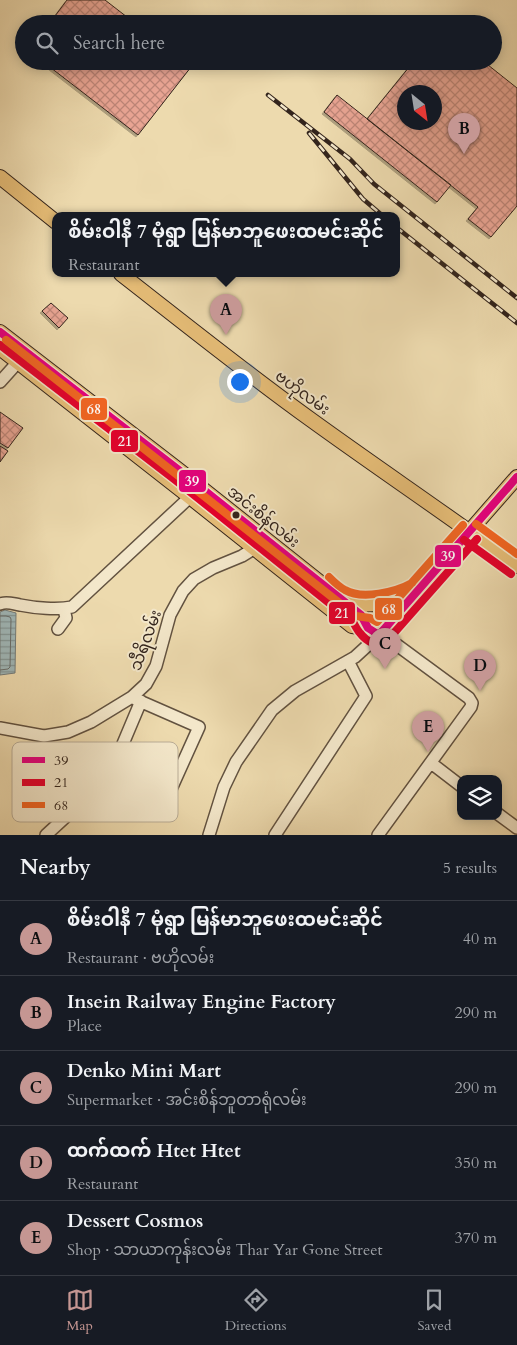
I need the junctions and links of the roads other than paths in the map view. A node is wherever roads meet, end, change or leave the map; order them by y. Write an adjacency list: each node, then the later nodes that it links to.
1 (0, 177): 2 (main road)
2 (52, 219)
3 (125, 277): 11 (main road, ဗဟိုလမ်း)
4 (2, 341): 5 (main road, အင်းစိန်လမ်း); 7 (main road, အင်းစိန်လမ်း)
5 (18, 362): 6 (street); 7 (main road, အင်းစိန်လမ်း)
6 (0, 382)
7 (62, 388): 8 (main road, အင်းစိန်လမ်း)
8 (136, 446): 10 (main road, အင်းစိန်လမ်း); 12 (main road, အင်းစိန်လမ်း)
9 (517, 477): 11 (main road)
10 (190, 497): 12 (main road, အင်းစိန်လမ်း); 17 (street)
11 (470, 532): 13 (main road); 14 (main road)
12 (257, 542): 15 (main road, အင်းစိန်လမ်း); 19 (main road, အင်းစိန်လမ်း); 21 (street, သီရိလမ်း)
13 (517, 566)
14 (416, 593): 15 (main road, အင်းစိန်လမ်း); 19 (main road)
15 (340, 599): 19 (main road, အင်းစိန်လမ်း)
16 (0, 604): 17 (street)
17 (64, 609): 18 (street)
18 (58, 629)
19 (374, 632): 20 (street); 24 (street)
20 (348, 661): 32 (street); 33 (street)
21 (136, 699): 22 (street, သီရိလမ်း); 23 (street); 25 (street)
22 (0, 728)
23 (121, 742)
24 (431, 763): 26 (street); 30 (street)
25 (178, 772)
26 (457, 783)
27 (502, 817): 29 (street)
28 (60, 822): 31 (street)
29 (517, 828)
30 (384, 833)
31 (46, 835)
32 (209, 835)
33 (275, 835)

